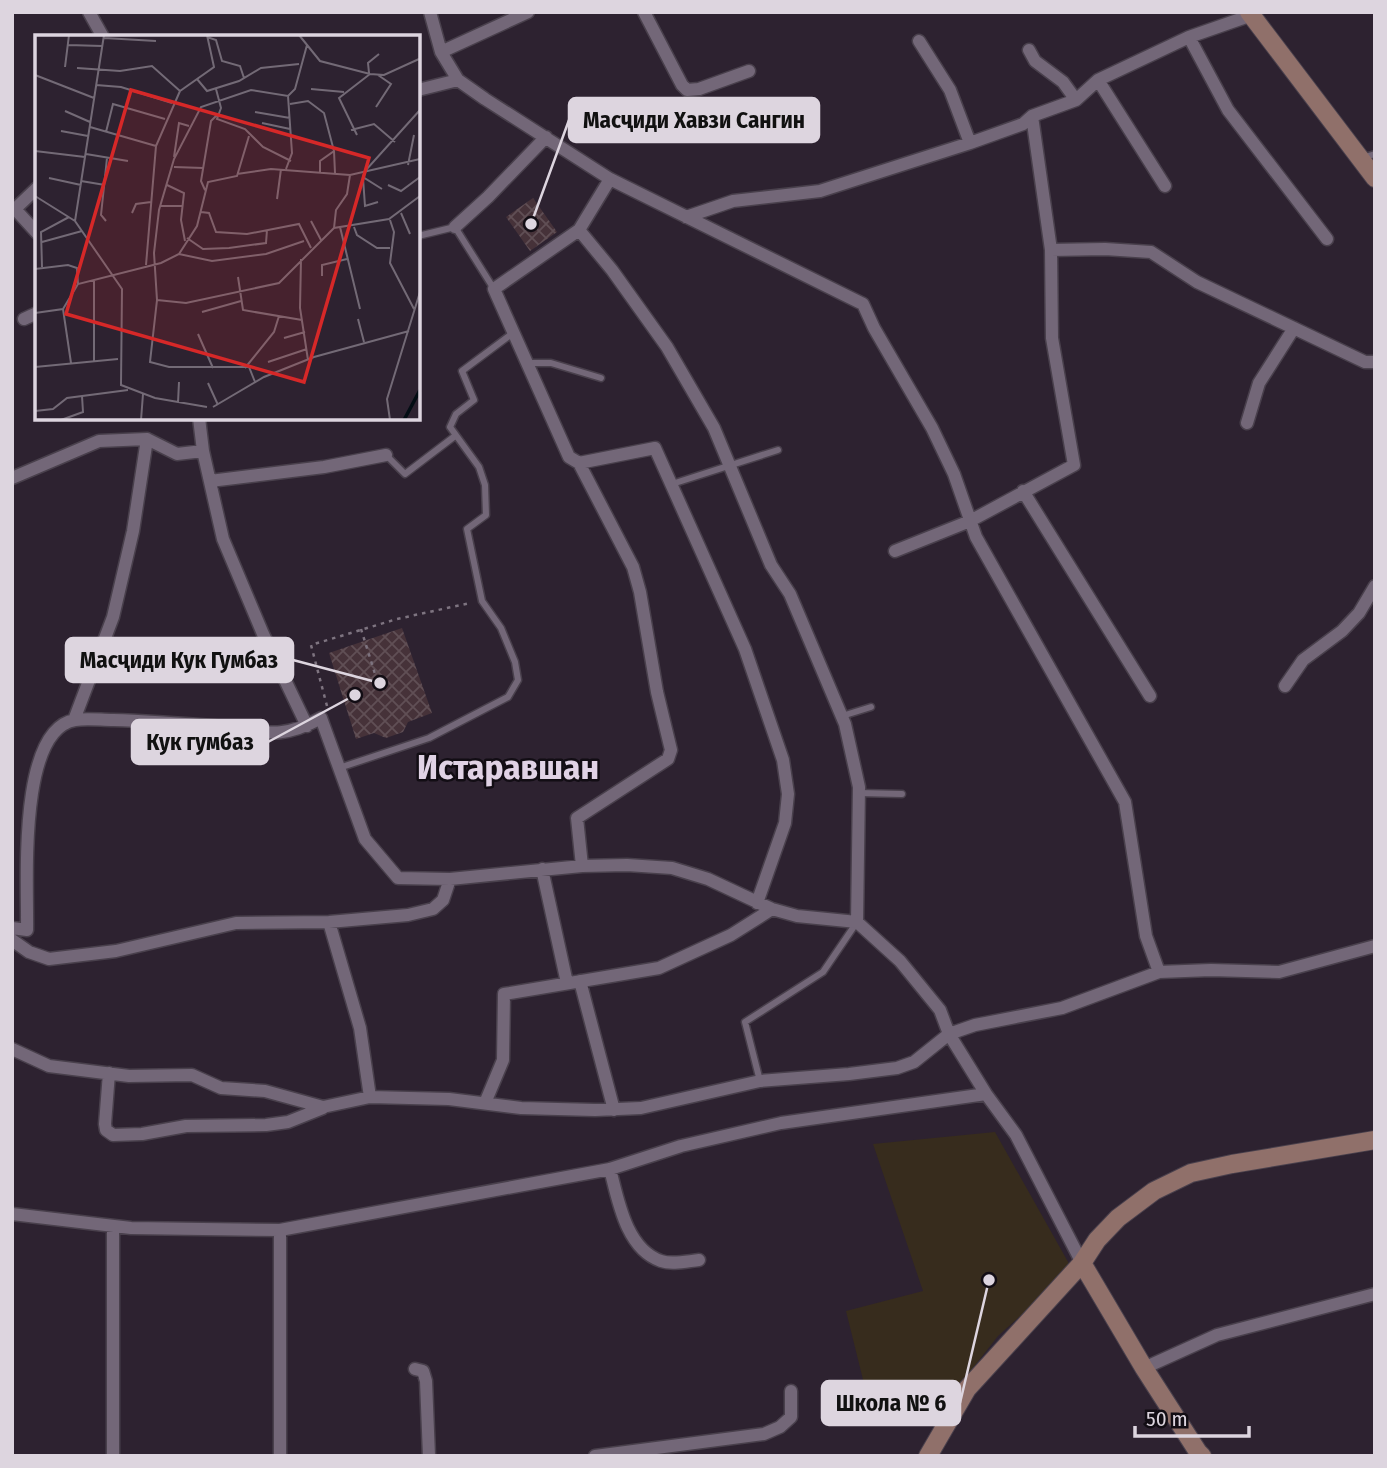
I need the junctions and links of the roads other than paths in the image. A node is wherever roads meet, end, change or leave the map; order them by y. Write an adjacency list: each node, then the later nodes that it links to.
1 (89, 12): 6 (street)
2 (430, 12): 10 (street)
3 (528, 12): 10 (street)
4 (643, 12): 11 (street)
5 (1250, 14): 7 (street); 19 (main road)
6 (102, 35)
7 (1189, 37): 13 (street); 30 (street)
8 (919, 41): 18 (street)
9 (1029, 50): 15 (street)
10 (441, 52): 12 (street)
11 (749, 71)
12 (458, 80): 14 (street); 17 (street)
13 (1098, 80): 15 (street); 22 (street)
14 (420, 90)
15 (1076, 100): 16 (street)
16 (1032, 116): 18 (street); 31 (street)
17 (546, 137): 21 (street); 26 (street)
18 (970, 143): 25 (street)
19 (1367, 156): 20 (main road)
20 (1375, 178)
21 (610, 179): 25 (street); 27 (street)
22 (1165, 186)
23 (35, 190): 24 (street)
24 (14, 210): 28 (street)
25 (685, 217): 53 (street)
26 (455, 226): 29 (lane); 32 (lane)
27 (579, 230): 32 (street); 48 (street)
28 (35, 231)
29 (420, 235)
30 (1327, 239)
31 (1051, 250): 35 (street); 52 (street)
32 (494, 289): 36 (street)
33 (35, 314): 34 (street)
34 (24, 319)
35 (1294, 328): 37 (street); 41 (street)
36 (513, 333): 38 (street); 42 (lane)
37 (1375, 362)
38 (526, 363): 39 (lane); 47 (street)
39 (601, 378)
40 (199, 420): 44 (street)
41 (1247, 423)
42 (455, 436): 46 (lane); 62 (lane)
43 (147, 439): 44 (street); 49 (street); 60 (street)
44 (203, 450): 50 (street)
45 (778, 450): 48 (lane)
46 (386, 455): 50 (street)
47 (579, 463): 51 (street); 65 (street)
48 (729, 464): 51 (lane); 59 (street)
49 (12, 478)
50 (210, 481): 61 (street)
51 (672, 484): 68 (street)
52 (1023, 491): 53 (street); 57 (street)
53 (970, 521): 54 (street); 75 (street)
54 (895, 551)
55 (1375, 586): 56 (street)
56 (1285, 686)
57 (1150, 696)
58 (871, 707): 59 (lane)
59 (842, 716): 63 (street)
60 (74, 720): 61 (street); 72 (street)
61 (307, 726): 62 (street)
62 (340, 768): 67 (street)
63 (859, 793): 64 (lane); 71 (street)
64 (902, 794)
65 (582, 866): 66 (street); 68 (street)
66 (542, 869): 67 (street); 76 (street)
67 (450, 880): 70 (street)
68 (757, 903): 69 (street)
69 (772, 909): 71 (street); 76 (street)
70 (329, 922): 73 (street); 82 (street)
71 (857, 922): 77 (street); 80 (lane)
72 (12, 928)
73 (12, 940)
74 (1375, 946): 75 (street)
75 (1158, 972): 77 (street)
76 (573, 982): 83 (street); 85 (street)
77 (949, 1034): 80 (street); 81 (street)
78 (12, 1049): 79 (street)
79 (109, 1073): 84 (street); 84 (street)
80 (760, 1081): 85 (street)
81 (986, 1094): 87 (street); 92 (street)
82 (370, 1097): 83 (street); 84 (street)
83 (485, 1103): 85 (street)
84 (323, 1107)
85 (614, 1110)
86 (1375, 1140): 92 (main road)
87 (610, 1169): 90 (street); 91 (street)
88 (12, 1214): 89 (street)
89 (113, 1227): 90 (street); 98 (street)
90 (280, 1230): 99 (street)
91 (699, 1260)
92 (1082, 1263): 94 (main road); 102 (main road)
93 (1375, 1294): 94 (street)
94 (1144, 1368): 97 (main road)
95 (415, 1369): 100 (street)
96 (791, 1391): 101 (street)
97 (1198, 1455)
98 (113, 1456)
99 (280, 1456)
100 (429, 1456)
101 (595, 1456)
102 (928, 1456)

